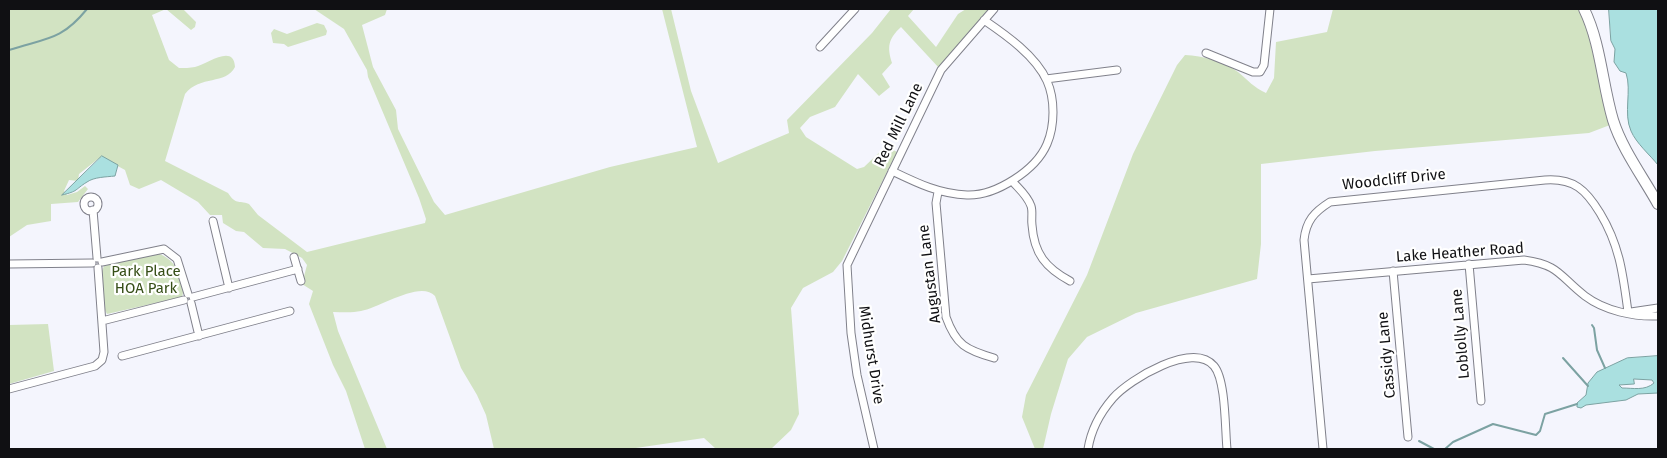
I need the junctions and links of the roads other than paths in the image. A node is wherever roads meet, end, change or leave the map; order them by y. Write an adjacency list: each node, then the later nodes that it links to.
1 (855, 9): 6 (street)
2 (994, 9): 5 (street, Red Mill Lane)
3 (1270, 9): 7 (street)
4 (1584, 9): 13 (street)
5 (984, 20): 9 (street); 10 (street, Red Mill Lane)
6 (820, 47)
7 (1206, 53)
8 (1117, 70): 9 (street)
9 (1046, 79): 11 (street)
10 (892, 171): 12 (street); 20 (street, Red Mill Lane)
11 (1012, 181): 12 (street); 25 (street)
12 (938, 192): 35 (street, Augustan Lane)
13 (1658, 204)
14 (93, 210): 17 (street)
15 (213, 221): 26 (street)
16 (294, 257): 21 (street)
17 (97, 263): 18 (street); 27 (street); 32 (street)
18 (9, 264)
19 (1469, 264): 22 (street, Lake Heather Road); 30 (street, Lake Heather Road); 37 (street, Loblolly Lane)
20 (847, 265): 39 (street, Midhurst Drive)
21 (298, 269): 24 (street); 26 (street)
22 (1393, 272): 23 (street, Lake Heather Road); 38 (street, Cassidy Lane)
23 (1308, 279): 30 (street, Woodcliff Drive); 42 (street, Woodcliff Drive)
24 (301, 281)
25 (1070, 281)
26 (229, 288): 27 (street)
27 (189, 298): 32 (street); 33 (street)
28 (1658, 308): 30 (street, Lake Heather Road)
29 (290, 311): 33 (street)
30 (1628, 312): 31 (street, Lake Heather Road)
31 (1658, 316)
32 (102, 321): 36 (street)
33 (199, 336): 34 (street)
34 (122, 356)
35 (994, 358)
36 (9, 389)
37 (1481, 401)
38 (1408, 437)
39 (874, 449)
40 (1088, 449): 41 (street)
41 (1227, 449)
42 (1323, 449)

